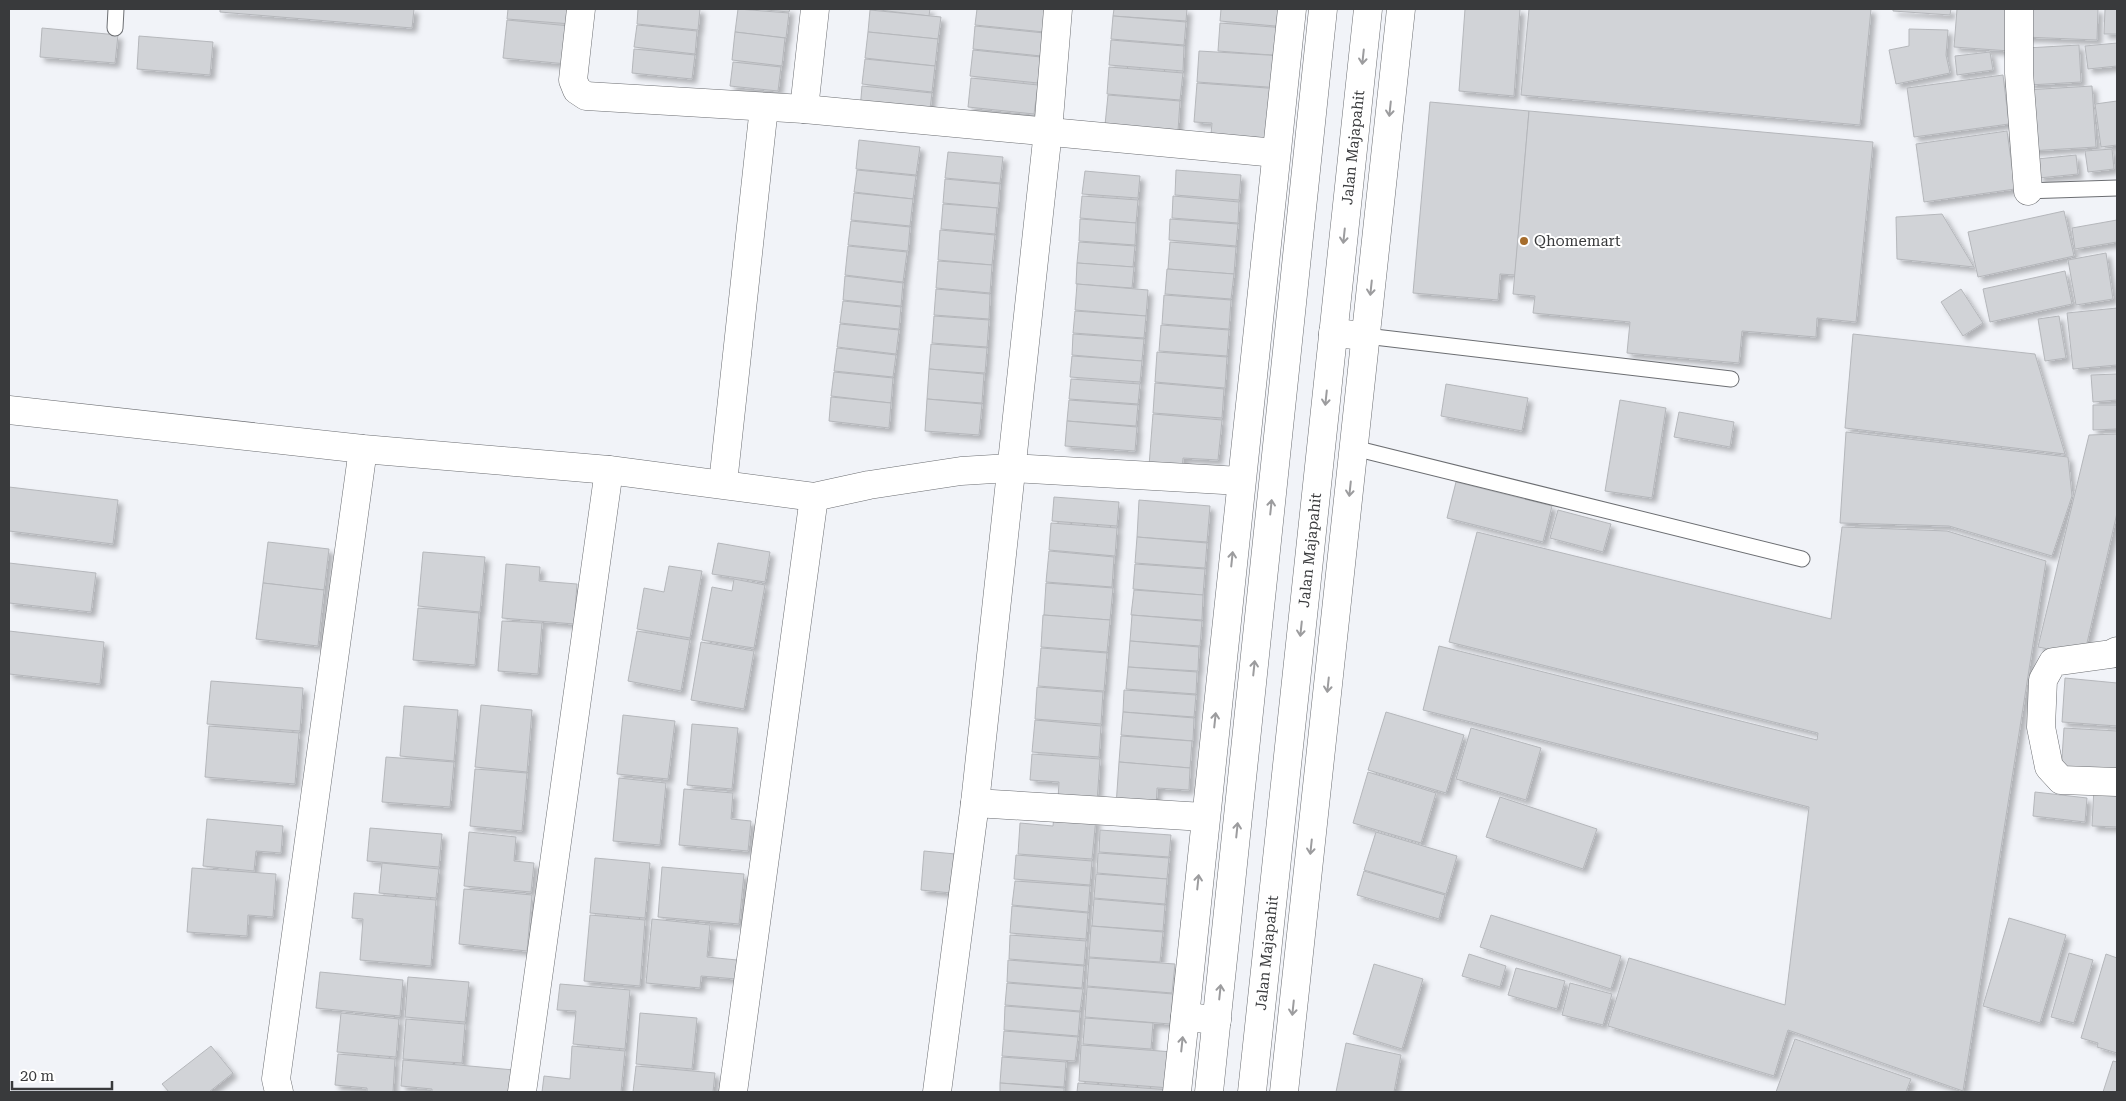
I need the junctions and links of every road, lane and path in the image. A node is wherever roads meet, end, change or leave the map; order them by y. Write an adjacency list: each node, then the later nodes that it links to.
1 (116, 9): 10 (lane)
2 (581, 9): 11 (main road)
3 (815, 9): 12 (main road)
4 (1058, 9): 13 (main road)
5 (1292, 9): 14 (main road)
6 (1323, 9): 34 (main road, one-way to 6)
7 (1368, 9): 17 (main road, Jalan Majapahit, one-way to 17)
8 (1401, 9): 18 (main road, one-way to 18)
9 (2019, 9): 16 (main road)
10 (115, 28)
11 (764, 108): 12 (main road); 26 (main road)
12 (804, 109): 13 (main road)
13 (1048, 131): 14 (main road); 23 (main road)
14 (1276, 153): 25 (main road)
15 (2117, 188): 16 (lane)
16 (2028, 191)
17 (1333, 333): 18 (main road); 41 (main road, Jalan Majapahit, one-way to 41)
18 (1366, 336): 19 (lane); 21 (main road)
19 (1731, 379)
20 (9, 410): 22 (main road)
21 (1354, 448): 28 (lane); 42 (main road, one-way to 42)
22 (363, 449): 24 (main road); 35 (main road)
23 (1010, 468): 25 (main road); 27 (main road); 31 (main road)
24 (609, 470): 26 (main road); 36 (main road)
25 (1241, 481): 32 (main road, one-way to 25)
26 (723, 483): 27 (main road)
27 (814, 497): 37 (main road)
28 (1802, 559)
29 (2117, 651): 30 (main road)
30 (2117, 782)
31 (975, 803): 32 (main road); 38 (main road)
32 (1204, 818): 33 (main road, one-way to 32)
33 (1185, 1017): 34 (main road); 39 (main road, one-way to 33)
34 (1217, 1020): 40 (main road)
35 (279, 1092)
36 (522, 1092)
37 (733, 1092)
38 (937, 1092)
39 (1176, 1092)
40 (1209, 1092)
41 (1252, 1092)
42 (1284, 1092)

